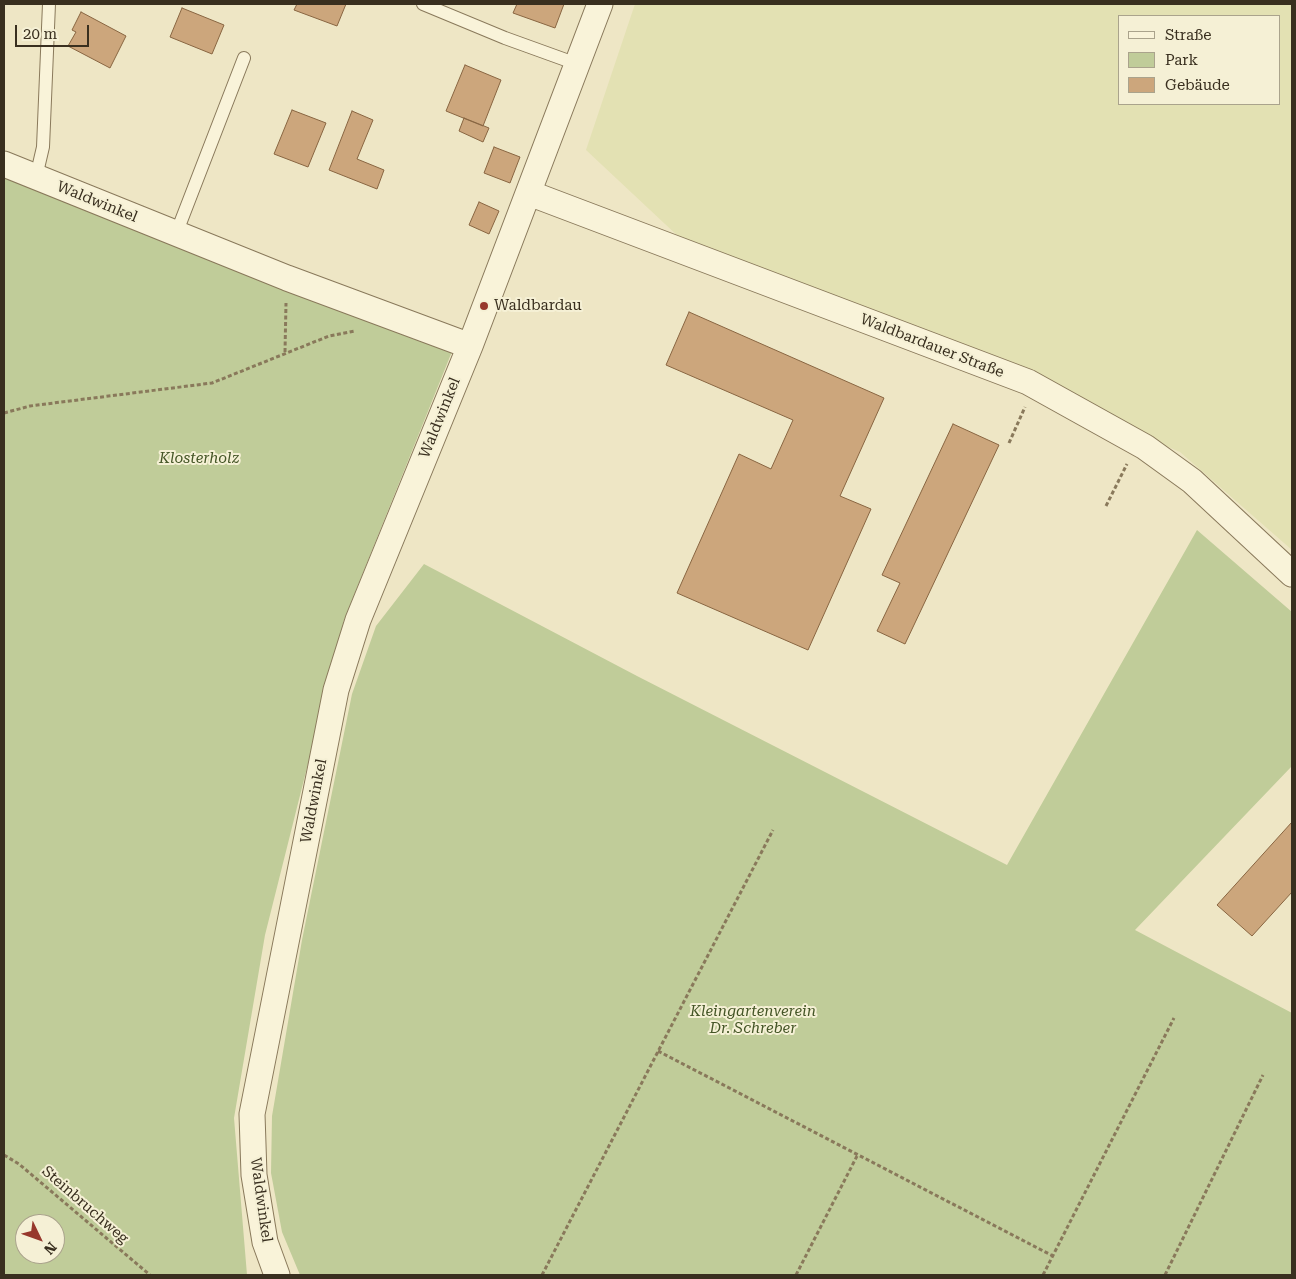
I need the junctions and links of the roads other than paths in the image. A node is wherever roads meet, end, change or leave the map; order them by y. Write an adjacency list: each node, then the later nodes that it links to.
1 (49, 4): 7 (lane)
2 (423, 4): 5 (lane)
3 (600, 4): 5 (street, Waldwinkel)
4 (244, 58): 9 (lane)
5 (577, 64): 8 (street, Waldwinkel)
6 (4, 164): 7 (street, Waldwinkel)
7 (36, 177): 9 (street, Waldwinkel)
8 (529, 193): 10 (street, Waldwinkel); 11 (street, Waldbardauer Straße)
9 (176, 234): 10 (street, Waldwinkel)
10 (470, 346): 12 (street, Waldwinkel)
11 (1292, 574)
12 (277, 1275)

